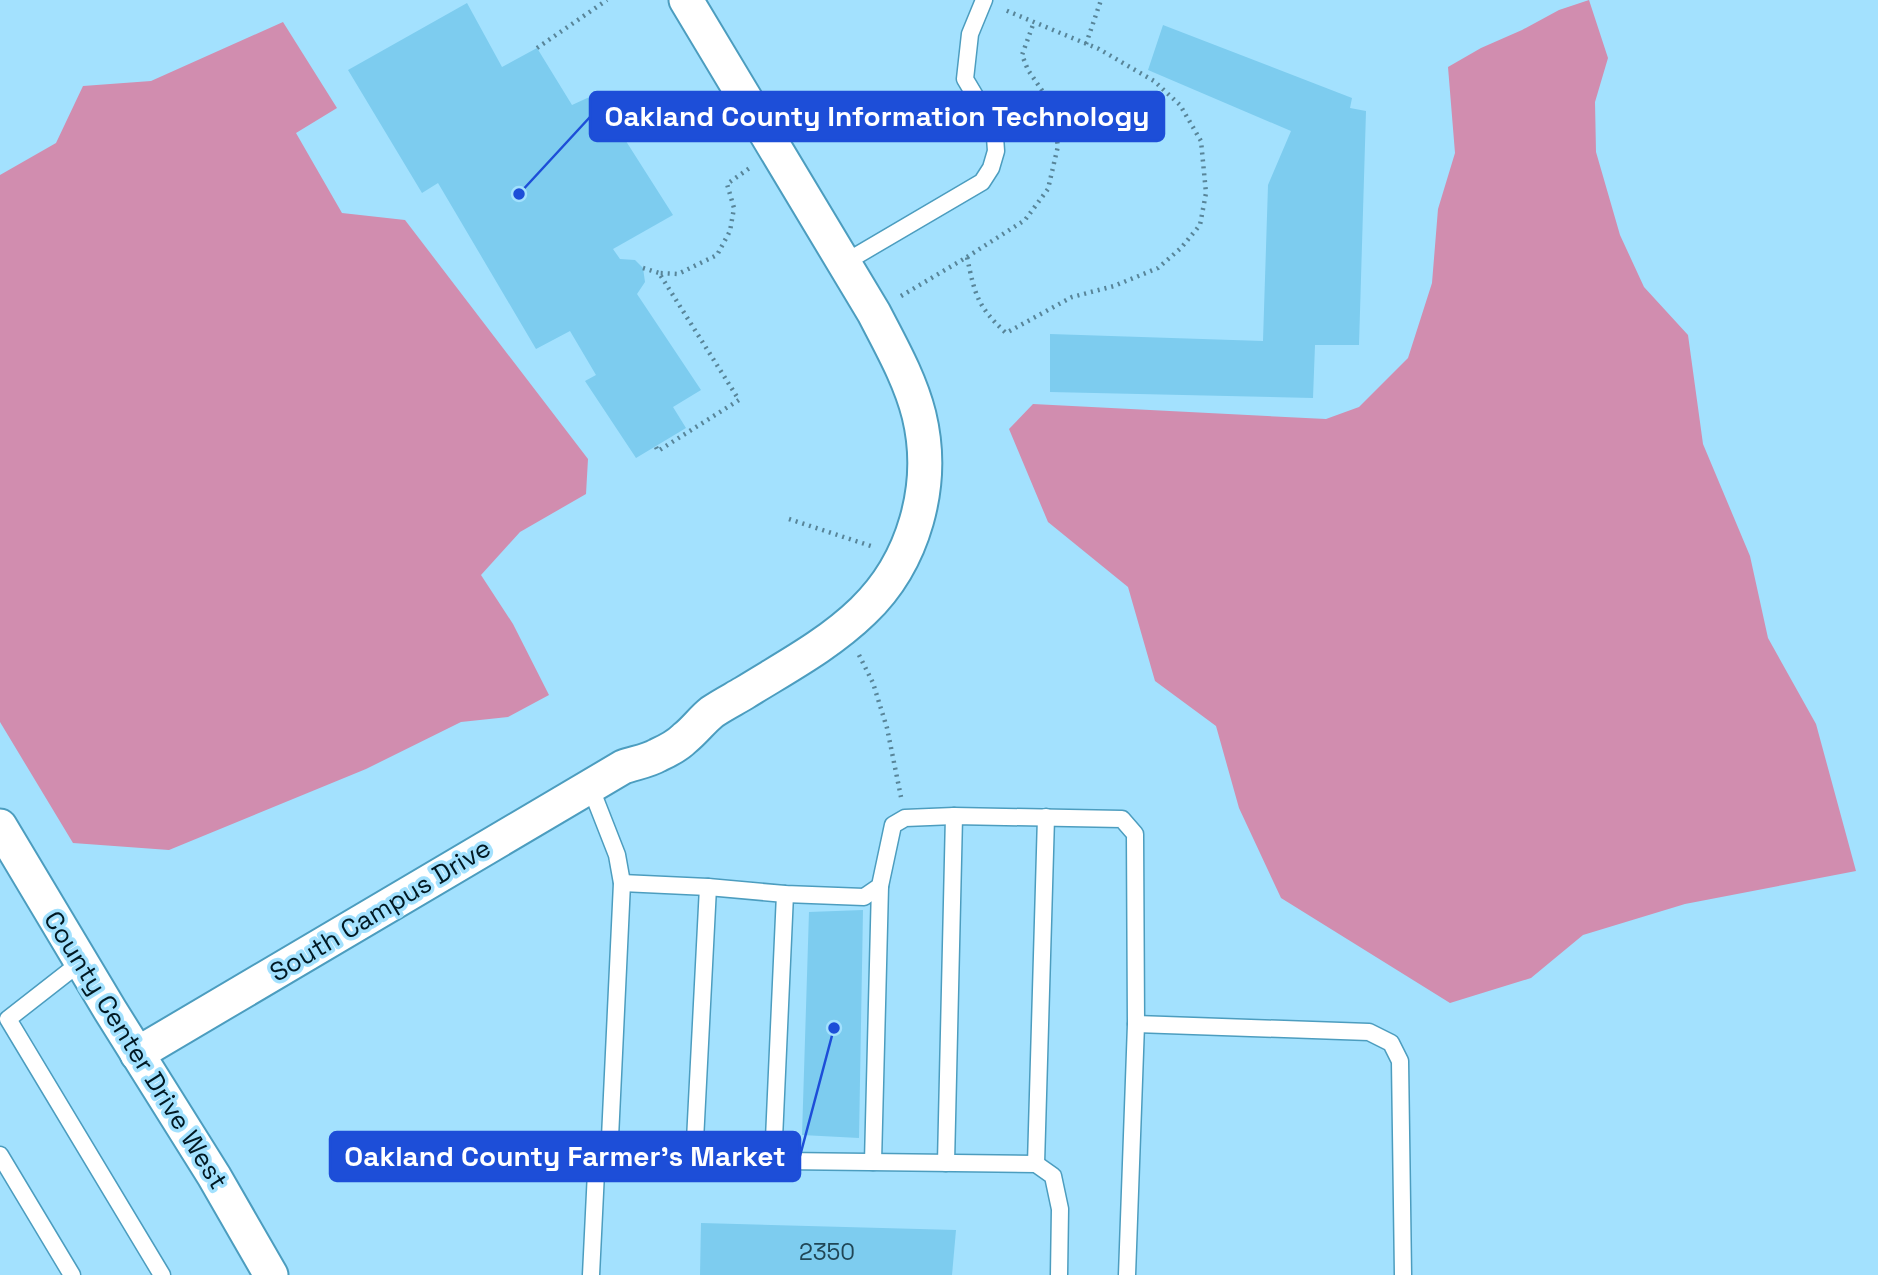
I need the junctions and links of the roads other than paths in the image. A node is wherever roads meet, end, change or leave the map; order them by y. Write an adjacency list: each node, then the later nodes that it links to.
1 (687, 0): 3 (street, South Campus Drive)
2 (984, 1): 3 (lane)
3 (844, 263): 4 (street, South Campus Drive)
4 (590, 786): 8 (lane); 15 (street, South Campus Drive)
5 (954, 816): 6 (lane); 9 (lane); 21 (lane)
6 (1046, 817): 14 (lane); 22 (lane)
7 (0, 827): 12 (street, County Center Drive West)
8 (622, 883): 10 (lane); 17 (lane)
9 (880, 886): 11 (lane); 20 (lane)
10 (708, 887): 11 (lane); 18 (lane)
11 (785, 894): 19 (lane)
12 (81, 962): 13 (lane); 15 (street, County Center Drive West)
13 (4, 1022): 24 (lane)
14 (1136, 1024): 28 (lane); 29 (lane)
15 (137, 1054): 25 (street, County Center Drive West)
16 (0, 1155): 23 (lane)
17 (609, 1159): 18 (lane); 26 (lane)
18 (694, 1160): 19 (lane)
19 (773, 1161): 20 (lane)
20 (873, 1162): 21 (lane)
21 (946, 1163): 22 (lane)
22 (1036, 1164): 27 (lane)
23 (72, 1275)
24 (162, 1275)
25 (271, 1275)
26 (591, 1275)
27 (1059, 1275)
28 (1127, 1275)
29 (1403, 1275)

